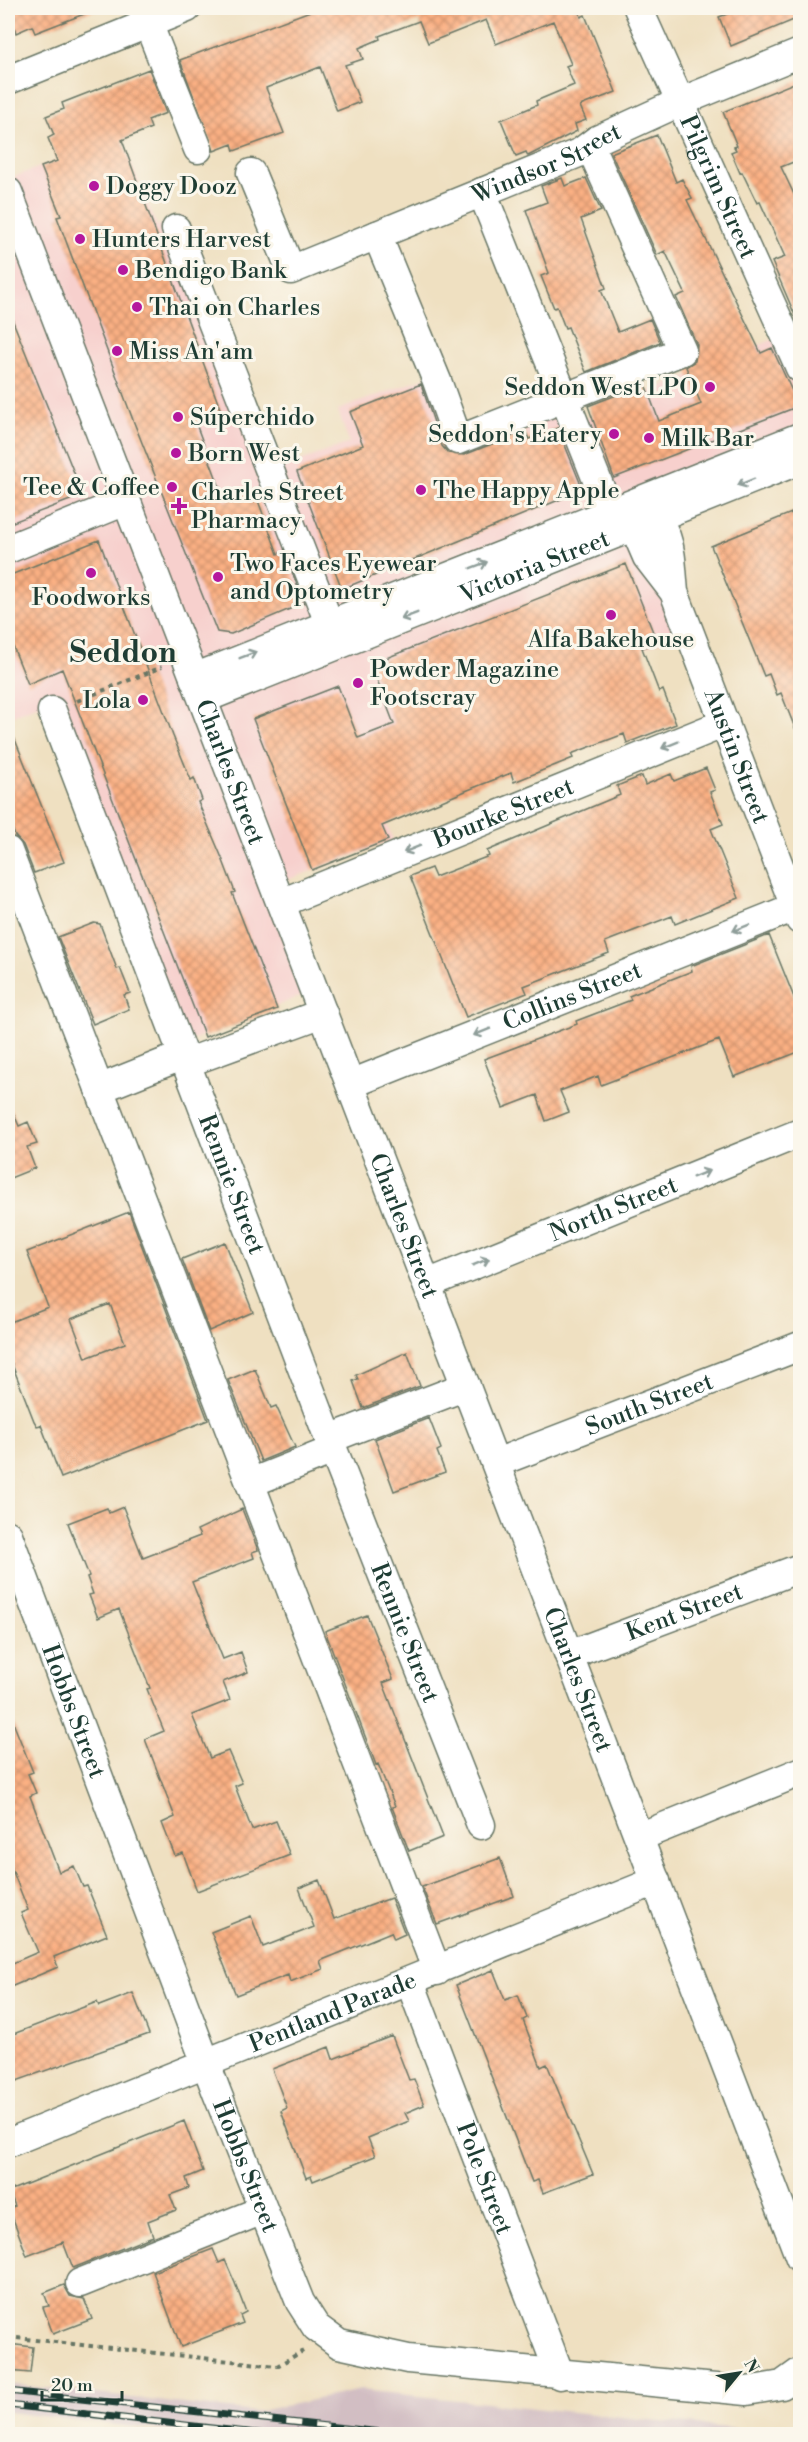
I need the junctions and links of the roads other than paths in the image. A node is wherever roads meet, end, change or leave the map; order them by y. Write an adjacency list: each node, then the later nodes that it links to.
1 (187, 8): 3 (street)
2 (646, 10): 6 (street, Pilgrim Street)
3 (146, 15): 5 (street); 8 (street)
4 (801, 53): 6 (street, Windsor Street)
5 (8, 80)
6 (680, 102): 7 (street, Windsor Street); 15 (street, Pilgrim Street)
7 (590, 146): 11 (street, Windsor Street); 16 (street)
8 (198, 149)
9 (251, 173): 13 (street, Windsor Street)
10 (8, 192): 14 (street, Charles Street)
11 (482, 192): 13 (street, Windsor Street); 16 (street, Austin Street)
12 (176, 230): 22 (street)
13 (377, 235): 16 (street)
14 (16, 241): 19 (street, Charles Street)
15 (801, 368)
16 (565, 399): 20 (street, Austin Street)
17 (801, 437): 20 (street, Victoria Street)
18 (801, 460): 20 (street, Victoria Street, one-way to 20)
19 (126, 501): 21 (street); 23 (street, Charles Street)
20 (632, 519): 22 (street, Victoria Street); 25 (street, Austin Street)
21 (8, 549)
22 (333, 634): 23 (street, Victoria Street)
23 (195, 678): 27 (street, Charles Street)
24 (52, 711): 30 (street, Rennie Street)
25 (724, 723): 27 (street, Bourke Street, one-way to 27); 28 (street, Austin Street)
26 (8, 852): 32 (street)
27 (281, 903): 29 (street, Charles Street)
28 (798, 913): 31 (street, Collins Street, one-way to 31)
29 (323, 1013): 30 (street); 31 (street, Charles Street)
30 (185, 1059): 32 (street); 37 (street, Rennie Street)
31 (351, 1084): 34 (street, Charles Street)
32 (99, 1089): 39 (street)
33 (801, 1133): 34 (street, North Street, one-way to 33)
34 (427, 1284): 36 (street, Charles Street)
35 (801, 1346): 38 (street, South Street)
36 (466, 1386): 37 (street); 38 (street, Charles Street)
37 (331, 1445): 39 (street); 44 (street, Rennie Street)
38 (496, 1463): 42 (street, Charles Street)
39 (250, 1483): 47 (street)
40 (8, 1534): 49 (street, Hobbs Street)
41 (801, 1568): 42 (street, Kent Street)
42 (569, 1655): 45 (street, Charles Street)
43 (801, 1772): 45 (street)
44 (481, 1825)
45 (639, 1837): 46 (street, Charles Street)
46 (656, 1881): 47 (street, Pentland Parade); 52 (street, Charles Street)
47 (437, 1971): 48 (street, Pentland Parade)
48 (410, 1982): 49 (street, Pentland Parade); 55 (street, Pole Street)
49 (206, 2064): 50 (street, Pentland Parade); 51 (street, Hobbs Street)
50 (8, 2143)
51 (263, 2210): 53 (street); 55 (street, Hobbs Street)
52 (801, 2258)
53 (80, 2283)
54 (801, 2373): 55 (street, Hobbs Street)
55 (560, 2374)

